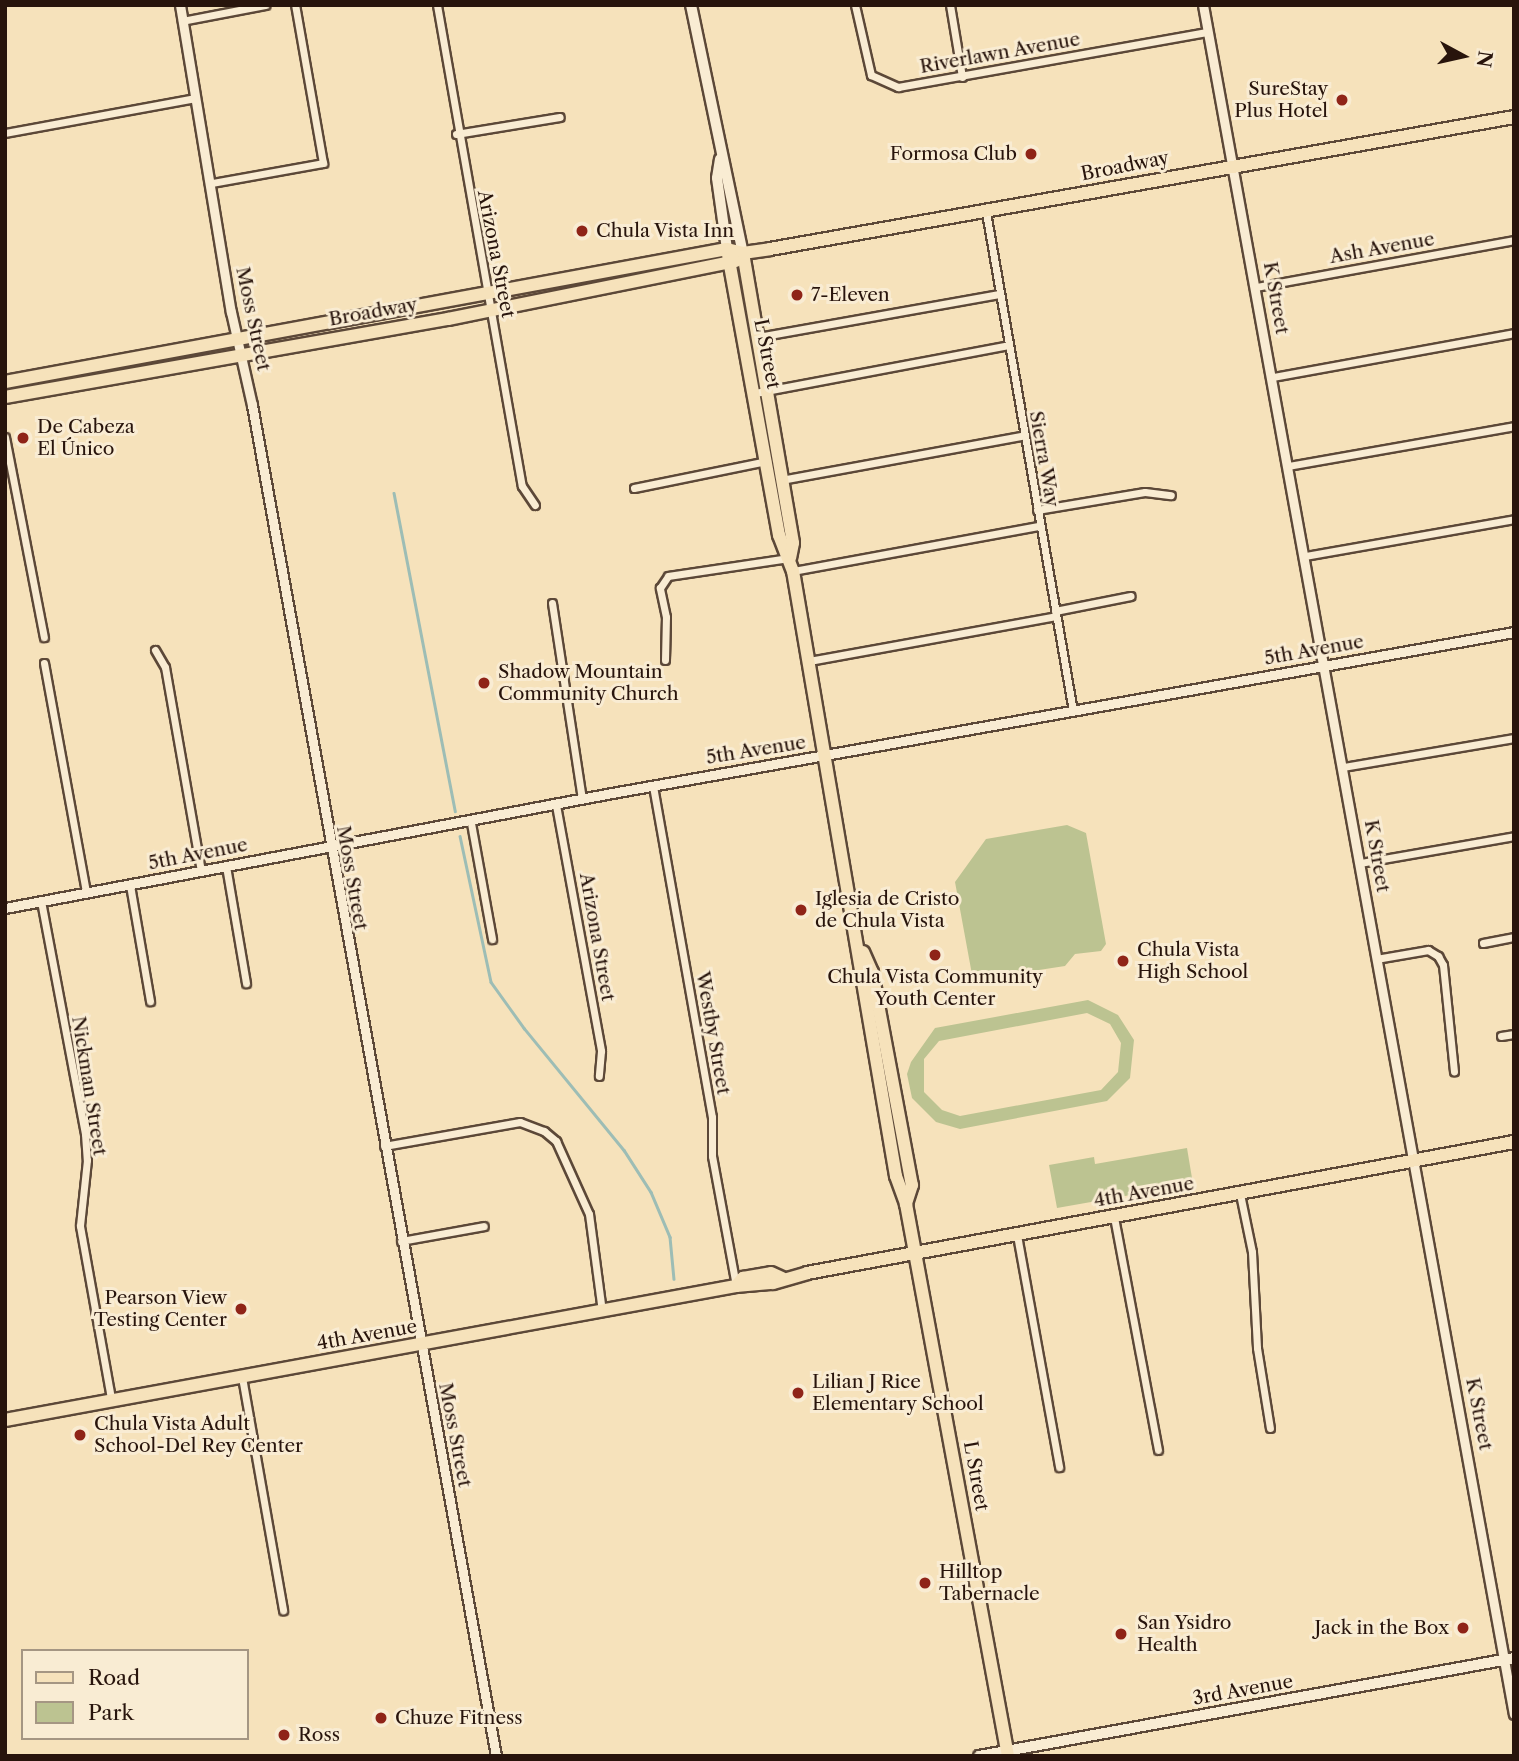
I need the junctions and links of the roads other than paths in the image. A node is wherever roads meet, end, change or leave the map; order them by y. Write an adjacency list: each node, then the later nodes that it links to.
1 (180, 5): 9 (street, Moss Street)
2 (265, 5): 9 (street)
3 (295, 5): 19 (street)
4 (437, 5): 16 (street, Arizona Street)
5 (691, 5): 17 (main road, L Street)
6 (855, 5): 11 (street, Riverlawn Avenue)
7 (950, 5): 11 (street)
8 (1203, 5): 10 (street, K Street)
9 (182, 20): 12 (street, Moss Street)
10 (1208, 32): 11 (street, Riverlawn Avenue); 18 (street, K Street)
11 (962, 76)
12 (195, 98): 15 (street); 19 (street, Moss Street)
13 (560, 117): 16 (street)
14 (1514, 117): 18 (main road, Broadway)
15 (5, 133)
16 (456, 134): 26 (street, Arizona Street)
17 (720, 157): 22 (main road, L Street); 23 (main road, L Street)
18 (1233, 166): 20 (main road, Broadway); 25 (street, K Street)
19 (212, 183): 31 (street, Moss Street)
20 (986, 212): 23 (main road, Broadway); 27 (street, Sierra Way)
21 (1514, 240): 25 (street, Ash Avenue)
22 (727, 249): 23 (main road, Broadway); 24 (main road, L Street); 26 (main road, Broadway)
23 (743, 253): 24 (main road); 30 (main road, L Street)
24 (730, 265): 28 (main road, Broadway); 36 (main road, L Street)
25 (1256, 287): 34 (street, K Street)
26 (488, 293): 28 (street, Arizona Street); 31 (main road, Broadway)
27 (999, 294): 30 (street); 32 (street, Sierra Way)
28 (491, 310): 33 (main road, Broadway); 46 (street, Arizona Street)
29 (1514, 333): 34 (street)
30 (758, 337): 36 (main road, L Street)
31 (237, 339): 33 (street, Moss Street); 35 (main road, Broadway)
32 (1008, 345): 36 (street); 39 (street, Sierra Way)
33 (240, 354): 37 (main road, Broadway); 71 (street, Moss Street)
34 (1273, 377): 42 (street, K Street)
35 (5, 382)
36 (761, 391): 41 (main road, L Street)
37 (5, 397)
38 (1514, 426): 42 (street)
39 (1025, 435): 43 (street); 47 (street, Sierra Way)
40 (5, 438): 56 (street)
41 (772, 460): 43 (main road, L Street); 44 (street)
42 (1288, 466): 50 (street, K Street)
43 (776, 481): 51 (main road, L Street)
44 (634, 488)
45 (1171, 495): 47 (street)
46 (535, 505)
47 (1037, 510): 49 (street, Sierra Way)
48 (1514, 519): 50 (street)
49 (1039, 526): 51 (street); 54 (street, Sierra Way)
50 (1305, 556): 61 (street, K Street)
51 (791, 564): 58 (street); 59 (main road, L Street)
52 (1131, 596): 54 (street)
53 (552, 603): 67 (street)
54 (1056, 614): 59 (street); 62 (street, Sierra Way)
55 (1514, 632): 61 (street, 5th Avenue)
56 (44, 637)
57 (155, 650): 74 (street)
58 (665, 660)
59 (809, 661): 64 (main road, L Street)
60 (44, 663): 76 (street)
61 (1325, 665): 62 (street, 5th Avenue); 65 (street, K Street)
62 (1073, 710): 64 (street, 5th Avenue)
63 (1514, 738): 65 (street)
64 (826, 756): 66 (street, 5th Avenue); 97 (main road, L Street)
65 (1343, 767): 72 (street, K Street)
66 (653, 786): 67 (street, 5th Avenue); 98 (street, Westby Street)
67 (582, 799): 68 (street, 5th Avenue)
68 (556, 805): 69 (street, 5th Avenue); 88 (street, Arizona Street)
69 (471, 822): 71 (street, 5th Avenue); 80 (street)
70 (1514, 836): 72 (street)
71 (329, 847): 73 (street, 5th Avenue); 90 (street, Moss Street)
72 (1360, 863): 82 (street, K Street)
73 (226, 866): 74 (street, 5th Avenue); 83 (street)
74 (201, 872): 75 (street, 5th Avenue)
75 (130, 885): 76 (street, 5th Avenue); 84 (street)
76 (86, 892): 77 (street, 5th Avenue)
77 (41, 901): 78 (street, 5th Avenue); 102 (street, Nickman Street)
78 (5, 908)
79 (1514, 937): 81 (street)
80 (492, 939)
81 (1483, 943)
82 (1376, 959): 87 (street); 91 (street, K Street)
83 (246, 983)
84 (150, 1001)
85 (1514, 1034): 86 (street)
86 (1501, 1036)
87 (1454, 1071)
88 (599, 1076)
89 (1514, 1142): 91 (main road, 4th Avenue)
90 (384, 1146): 96 (street, Moss Street); 99 (street)
91 (1415, 1162): 92 (main road, 4th Avenue); 108 (street, K Street)
92 (1240, 1194): 93 (main road, 4th Avenue); 104 (street)
93 (1114, 1217): 95 (main road, 4th Avenue); 105 (street)
94 (484, 1226): 96 (street)
95 (1017, 1235): 97 (main road, 4th Avenue); 106 (street)
96 (401, 1241): 100 (street, Moss Street)
97 (915, 1253): 98 (main road, 4th Avenue); 110 (main road, L Street)
98 (736, 1286): 99 (main road, 4th Avenue)
99 (602, 1311): 100 (main road, 4th Avenue)
100 (421, 1345): 101 (main road, 4th Avenue); 111 (street, Moss Street)
101 (242, 1377): 102 (main road, 4th Avenue); 107 (street)
102 (111, 1399): 103 (main road, 4th Avenue)
103 (5, 1420)
104 (1270, 1428)
105 (1158, 1450)
106 (1059, 1467)
107 (283, 1610)
108 (1510, 1659): 109 (street, K Street); 110 (main road, 3rd Avenue)
109 (1514, 1714)
110 (1007, 1753): 112 (main road, 3rd Avenue)
111 (496, 1756)
112 (979, 1756)

